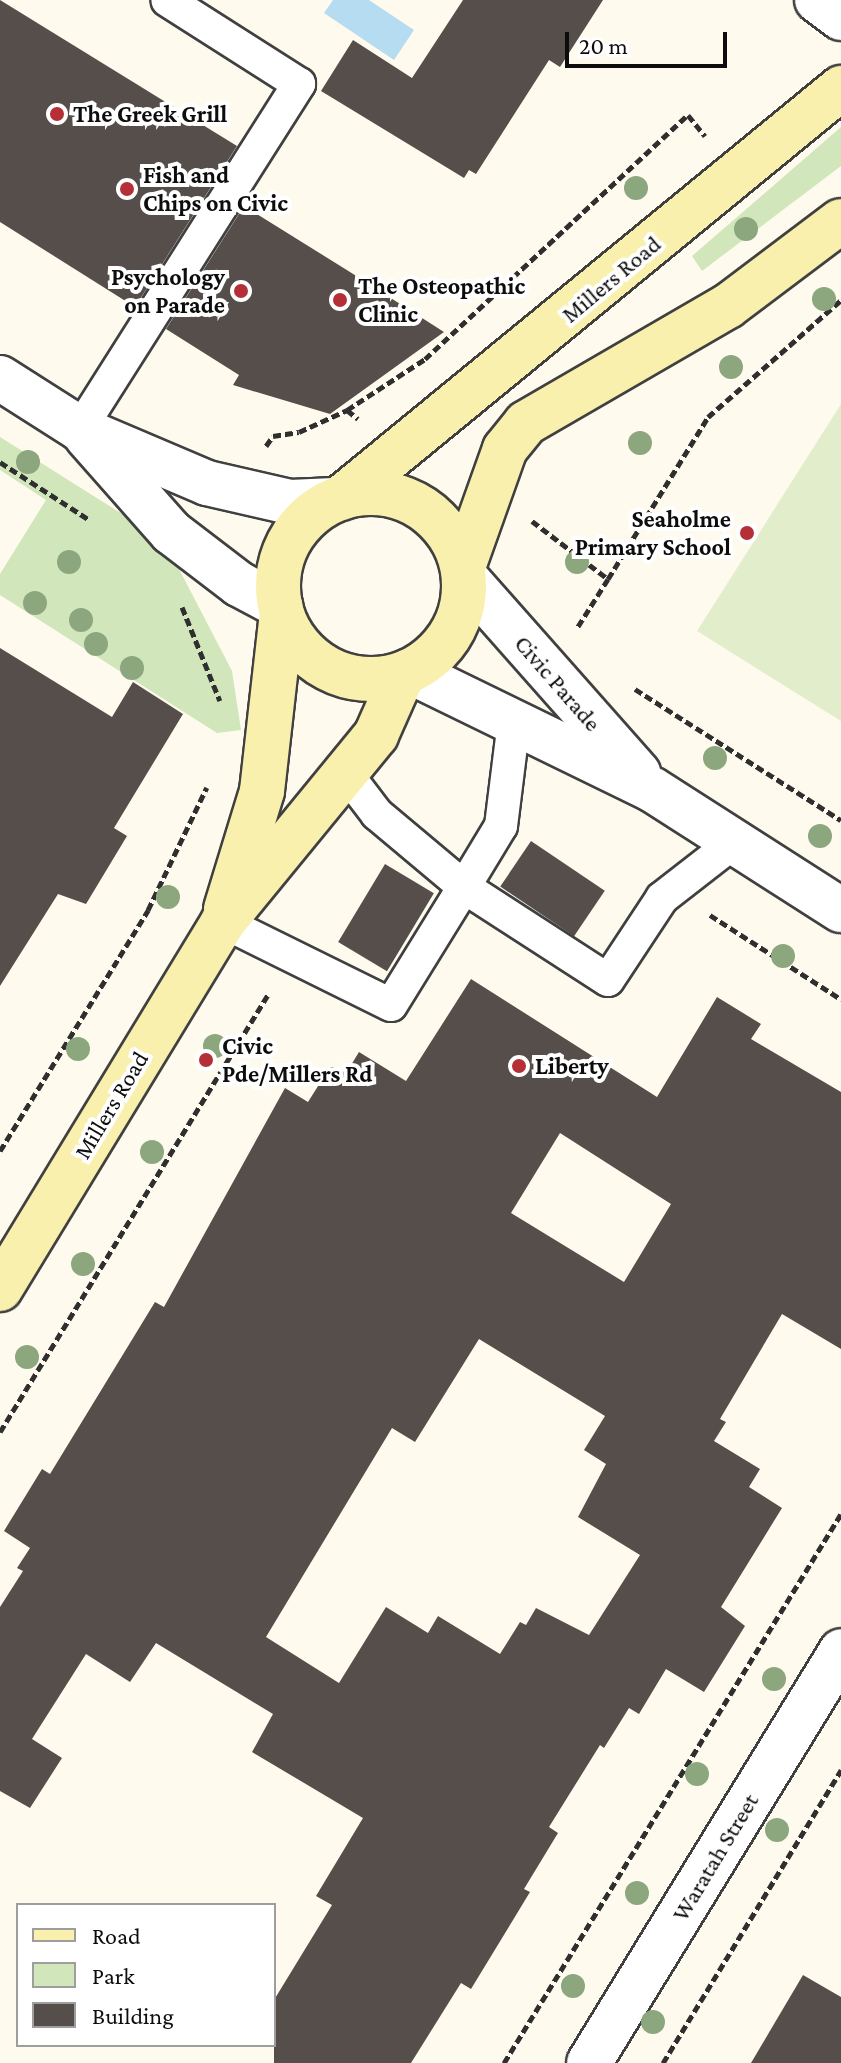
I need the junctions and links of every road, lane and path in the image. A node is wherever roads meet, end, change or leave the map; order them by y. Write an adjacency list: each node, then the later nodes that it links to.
1 (167, 0): 8 (lane)
2 (817, 0): 3 (street)
3 (841, 18)
4 (841, 88): 9 (main road, Millers Road)
5 (841, 221): 10 (main road)
6 (841, 300): 11 (path)
7 (0, 378): 8 (street)
8 (80, 429): 9 (street); 12 (street)
9 (337, 499): 10 (main road); 12 (main road)
10 (464, 572): 13 (main road); 17 (street, Civic Parade)
11 (608, 579)
12 (281, 610): 13 (main road); 23 (main road, Millers Road)
13 (406, 672): 15 (street, Civic Parade); 16 (main road, Millers Road)
14 (632, 687): 18 (path)
15 (514, 722): 17 (street, Civic Parade); 20 (lane)
16 (345, 772): 20 (lane); 23 (main road, Millers Road)
17 (653, 790): 19 (street, Civic Parade)
18 (841, 820)
19 (734, 842): 20 (lane); 22 (street, Civic Parade)
20 (464, 887): 23 (lane)
21 (700, 909): 25 (path)
22 (841, 910)
23 (223, 922): 26 (main road, Millers Road)
24 (272, 987): 27 (path)
25 (841, 999)
26 (0, 1289)
27 (0, 1432)
28 (841, 1514): 31 (path)
29 (841, 1651): 32 (street, Waratah Street)
30 (841, 1770): 33 (path)
31 (504, 2063)
32 (589, 2063)
33 (663, 2063)

